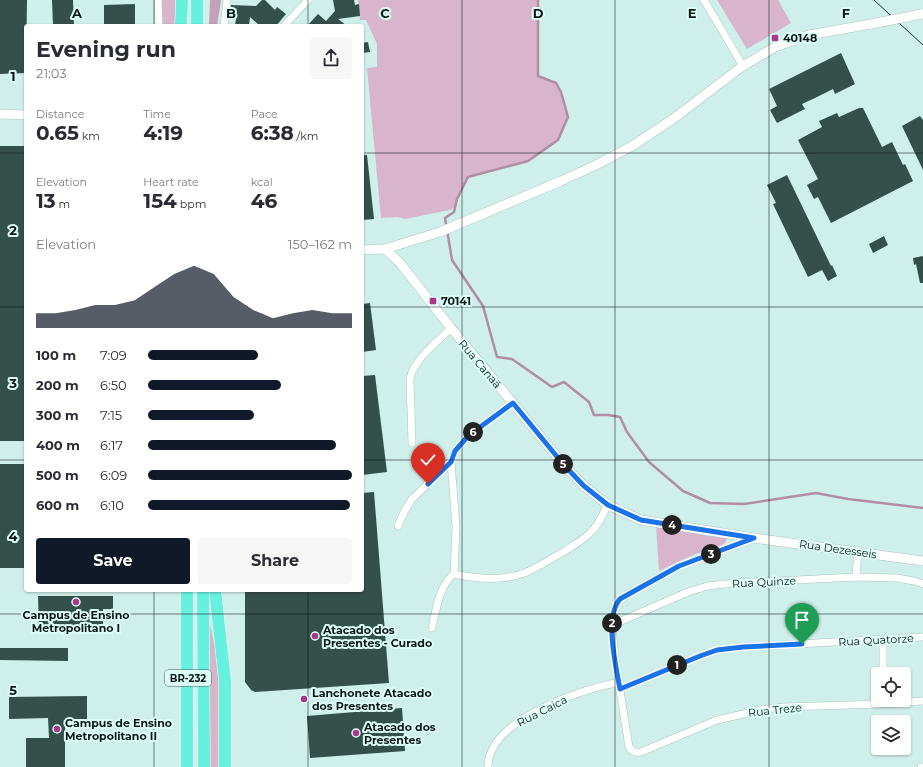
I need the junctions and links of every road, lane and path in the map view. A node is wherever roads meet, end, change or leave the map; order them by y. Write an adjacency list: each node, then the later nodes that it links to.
1 (158, 0): 8 (street)
2 (182, 0): 9 (highway)
3 (197, 0): 10 (highway)
4 (227, 0): 11 (street)
5 (308, 0): 12 (street)
6 (704, 0): 13 (street)
7 (922, 14): 13 (street, bridge)
8 (159, 24)
9 (182, 24)
10 (197, 24)
11 (224, 24)
12 (286, 24)
13 (743, 66): 16 (street)
14 (0, 114): 15 (street)
15 (24, 115)
16 (385, 249): 17 (street); 18 (street, Rua Canaã)
17 (364, 250)
18 (451, 328): 19 (street, Rua Canaã); 20 (street)
19 (513, 403): 21 (street); 22 (street, Rua Canaã)
20 (412, 443)
21 (451, 462): 23 (street); 27 (street)
22 (608, 505): 24 (street, Rua Canaã); 27 (street)
23 (398, 526)
24 (754, 538): 25 (street, Rua Dezesseis); 33 (street)
25 (858, 551): 26 (street, Rua Dezesseis); 28 (street)
26 (923, 561)
27 (454, 574): 34 (street)
28 (856, 577): 29 (street, Rua Quinze); 33 (street, Rua Quinze)
29 (923, 584)
30 (187, 592): 42 (highway, BR-232)
31 (203, 592): 43 (highway, BR-232)
32 (215, 592): 44 (highway)
33 (612, 625): 38 (street)
34 (432, 628)
35 (923, 637): 36 (street, Rua Quatorze)
36 (883, 640): 37 (street); 38 (street, Rua Quatorze)
37 (883, 667)
38 (619, 686): 41 (street, Rua Treze); 45 (street, Rua Caica)
39 (911, 701): 40 (street, Rua Treze)
40 (923, 701)
41 (871, 703)
42 (187, 767)
43 (204, 767)
44 (225, 767)
45 (488, 767)

